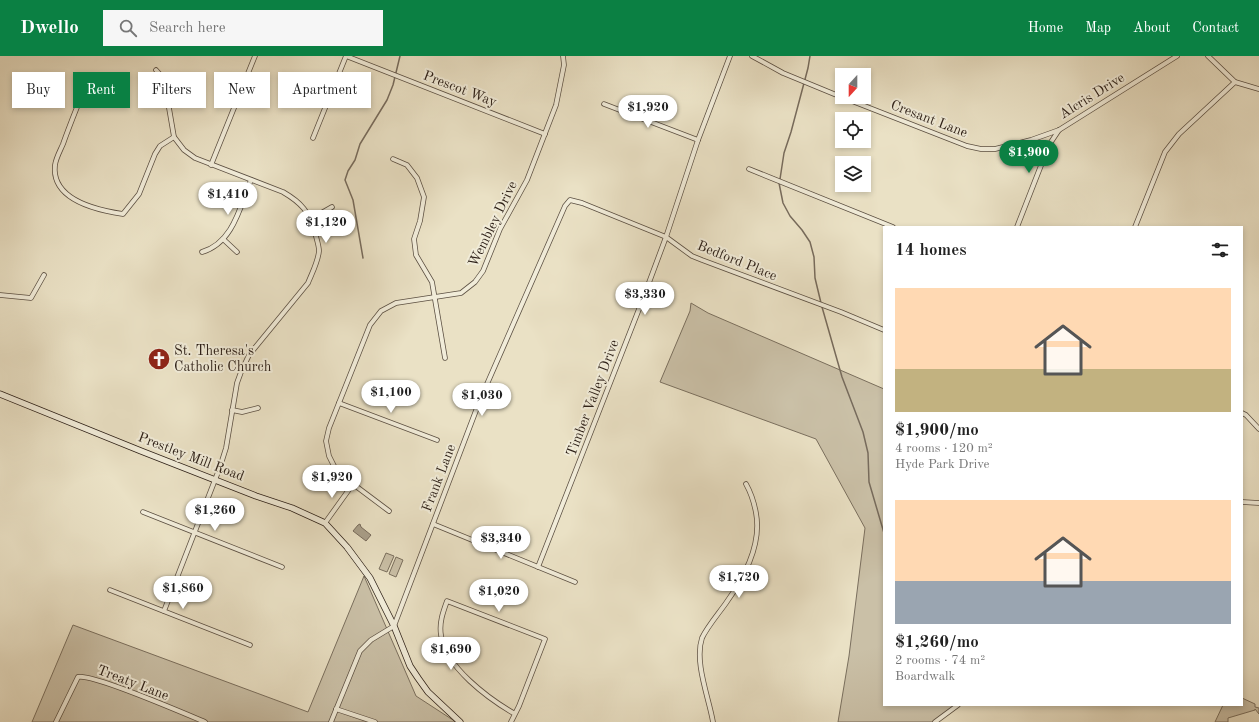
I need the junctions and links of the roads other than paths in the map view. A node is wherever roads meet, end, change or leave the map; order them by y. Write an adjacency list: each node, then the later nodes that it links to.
1 (255, 56): 19 (street)
2 (346, 56): 14 (street, Prescot Way); 16 (street)
3 (563, 56): 14 (street, Wembley Drive)
4 (730, 56): 17 (street, Timber Valley Drive)
5 (752, 56): 13 (street, Cresant Lane)
6 (1178, 56): 13 (street, Alcris Drive)
7 (1208, 56): 9 (street)
8 (156, 70): 15 (street)
9 (1235, 82): 10 (street); 27 (street)
10 (1259, 89)
11 (604, 104): 17 (street)
12 (77, 108): 15 (street)
13 (1059, 130): 26 (street)
14 (545, 134): 34 (street, Wembley Drive)
15 (174, 137): 19 (street)
16 (313, 138)
17 (698, 140): 28 (street, Timber Valley Drive)
18 (393, 159): 34 (street)
19 (212, 165): 21 (street)
20 (749, 169): 25 (street)
21 (251, 180): 24 (street); 29 (street)
22 (565, 206): 28 (street, Bedford Place); 52 (street, Frank Lane)
23 (332, 207): 24 (street)
24 (311, 219): 40 (street)
25 (891, 226)
26 (1017, 226)
27 (1135, 226)
28 (666, 237): 35 (street, Bedford Place); 55 (street, Timber Valley Drive)
29 (223, 239): 30 (street); 31 (street)
30 (202, 252)
31 (237, 252)
32 (44, 275): 33 (street)
33 (0, 294)
34 (435, 297): 36 (street); 38 (street, Wembley Drive)
35 (883, 330)
36 (445, 358)
37 (0, 394): 44 (street, Prestley Mill Road)
38 (339, 403): 43 (street); 45 (street, Wembley Drive)
39 (258, 408): 40 (street)
40 (232, 410): 44 (street)
41 (1243, 414): 42 (street)
42 (1259, 429)
43 (436, 440)
44 (216, 480): 51 (street, Prestley Mill Road); 53 (street)
45 (353, 484): 49 (street, Wembley Drive); 51 (street)
46 (746, 484): 70 (street)
47 (1243, 502): 48 (street)
48 (1259, 503)
49 (389, 511)
50 (143, 512): 53 (street)
51 (325, 523): 59 (street, Prestley Mill Road)
52 (433, 524): 55 (street); 59 (street, Frank Lane)
53 (195, 532): 54 (street); 58 (street)
54 (282, 567)
55 (538, 567): 56 (street)
56 (574, 582)
57 (110, 590): 58 (street)
58 (164, 611): 60 (street)
59 (394, 626): 62 (street); 68 (street, Prestley Mill Road)
60 (250, 645)
61 (957, 706): 71 (street)
62 (336, 709): 66 (street); 67 (street)
63 (515, 714): 63 (street); 69 (street)
64 (56, 722): 65 (street, Treaty Lane)
65 (205, 722)
66 (331, 722)
67 (375, 722)
68 (460, 722)
69 (511, 722)
70 (713, 722)
71 (935, 722)

